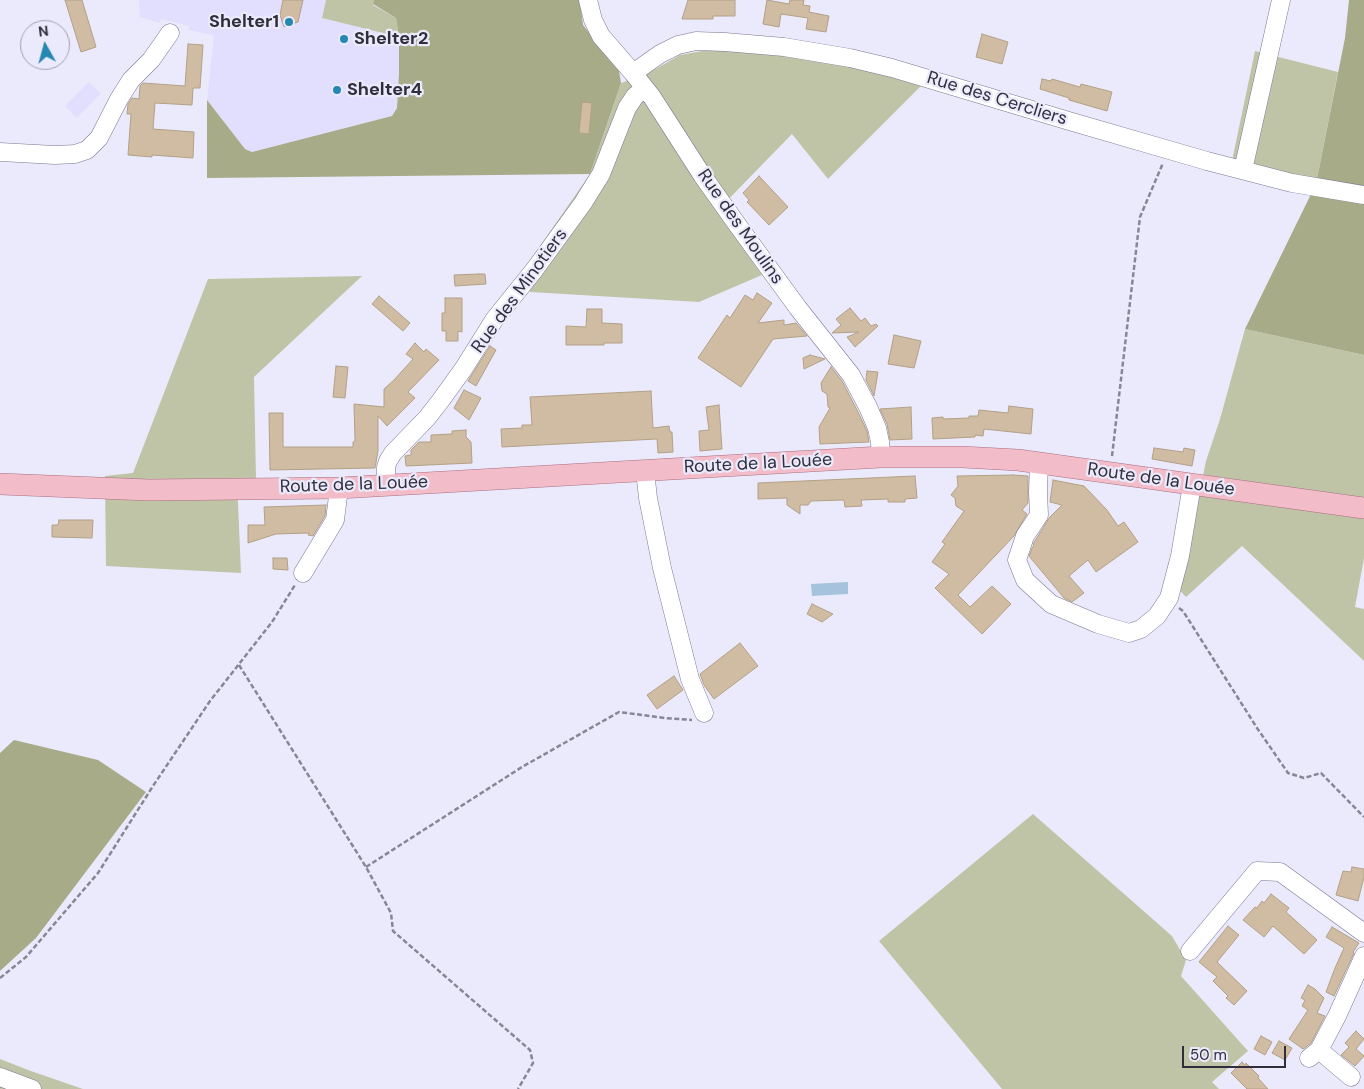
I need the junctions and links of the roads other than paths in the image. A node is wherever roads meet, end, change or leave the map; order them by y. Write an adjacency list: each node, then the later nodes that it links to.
1 (588, 0): 4 (street, Rue des Moulins)
2 (1281, 0): 7 (street)
3 (170, 33): 6 (street)
4 (633, 72): 5 (street, Rue des Moulins); 7 (street, Rue des Cercliers)
5 (645, 88): 9 (street, Rue des Moulins); 13 (street, Rue des Minotiers)
6 (0, 152)
7 (1243, 170): 8 (street, Rue des Cercliers)
8 (1364, 195)
9 (881, 457): 10 (main road, Route de la Louée); 11 (main road, Route de la Louée)
10 (1038, 462): 14 (main road, Route de la Louée); 14 (street)
11 (645, 470): 13 (main road, Route de la Louée); 20 (street)
12 (0, 484): 16 (main road, Route de la Louée)
13 (386, 485): 15 (main road, Route de la Louée)
14 (1192, 485): 18 (main road, Route de la Louée)
15 (339, 488): 16 (main road, Route de la Louée); 19 (street)
16 (149, 490): 17 (main road, Route de la Louée)
17 (0, 497)
18 (1364, 508)
19 (303, 573)
20 (704, 713)
21 (1364, 933): 22 (street)
22 (1190, 950)
23 (1364, 956): 25 (street)
24 (0, 1077): 26 (street)
25 (1351, 1077)
26 (32, 1089)

